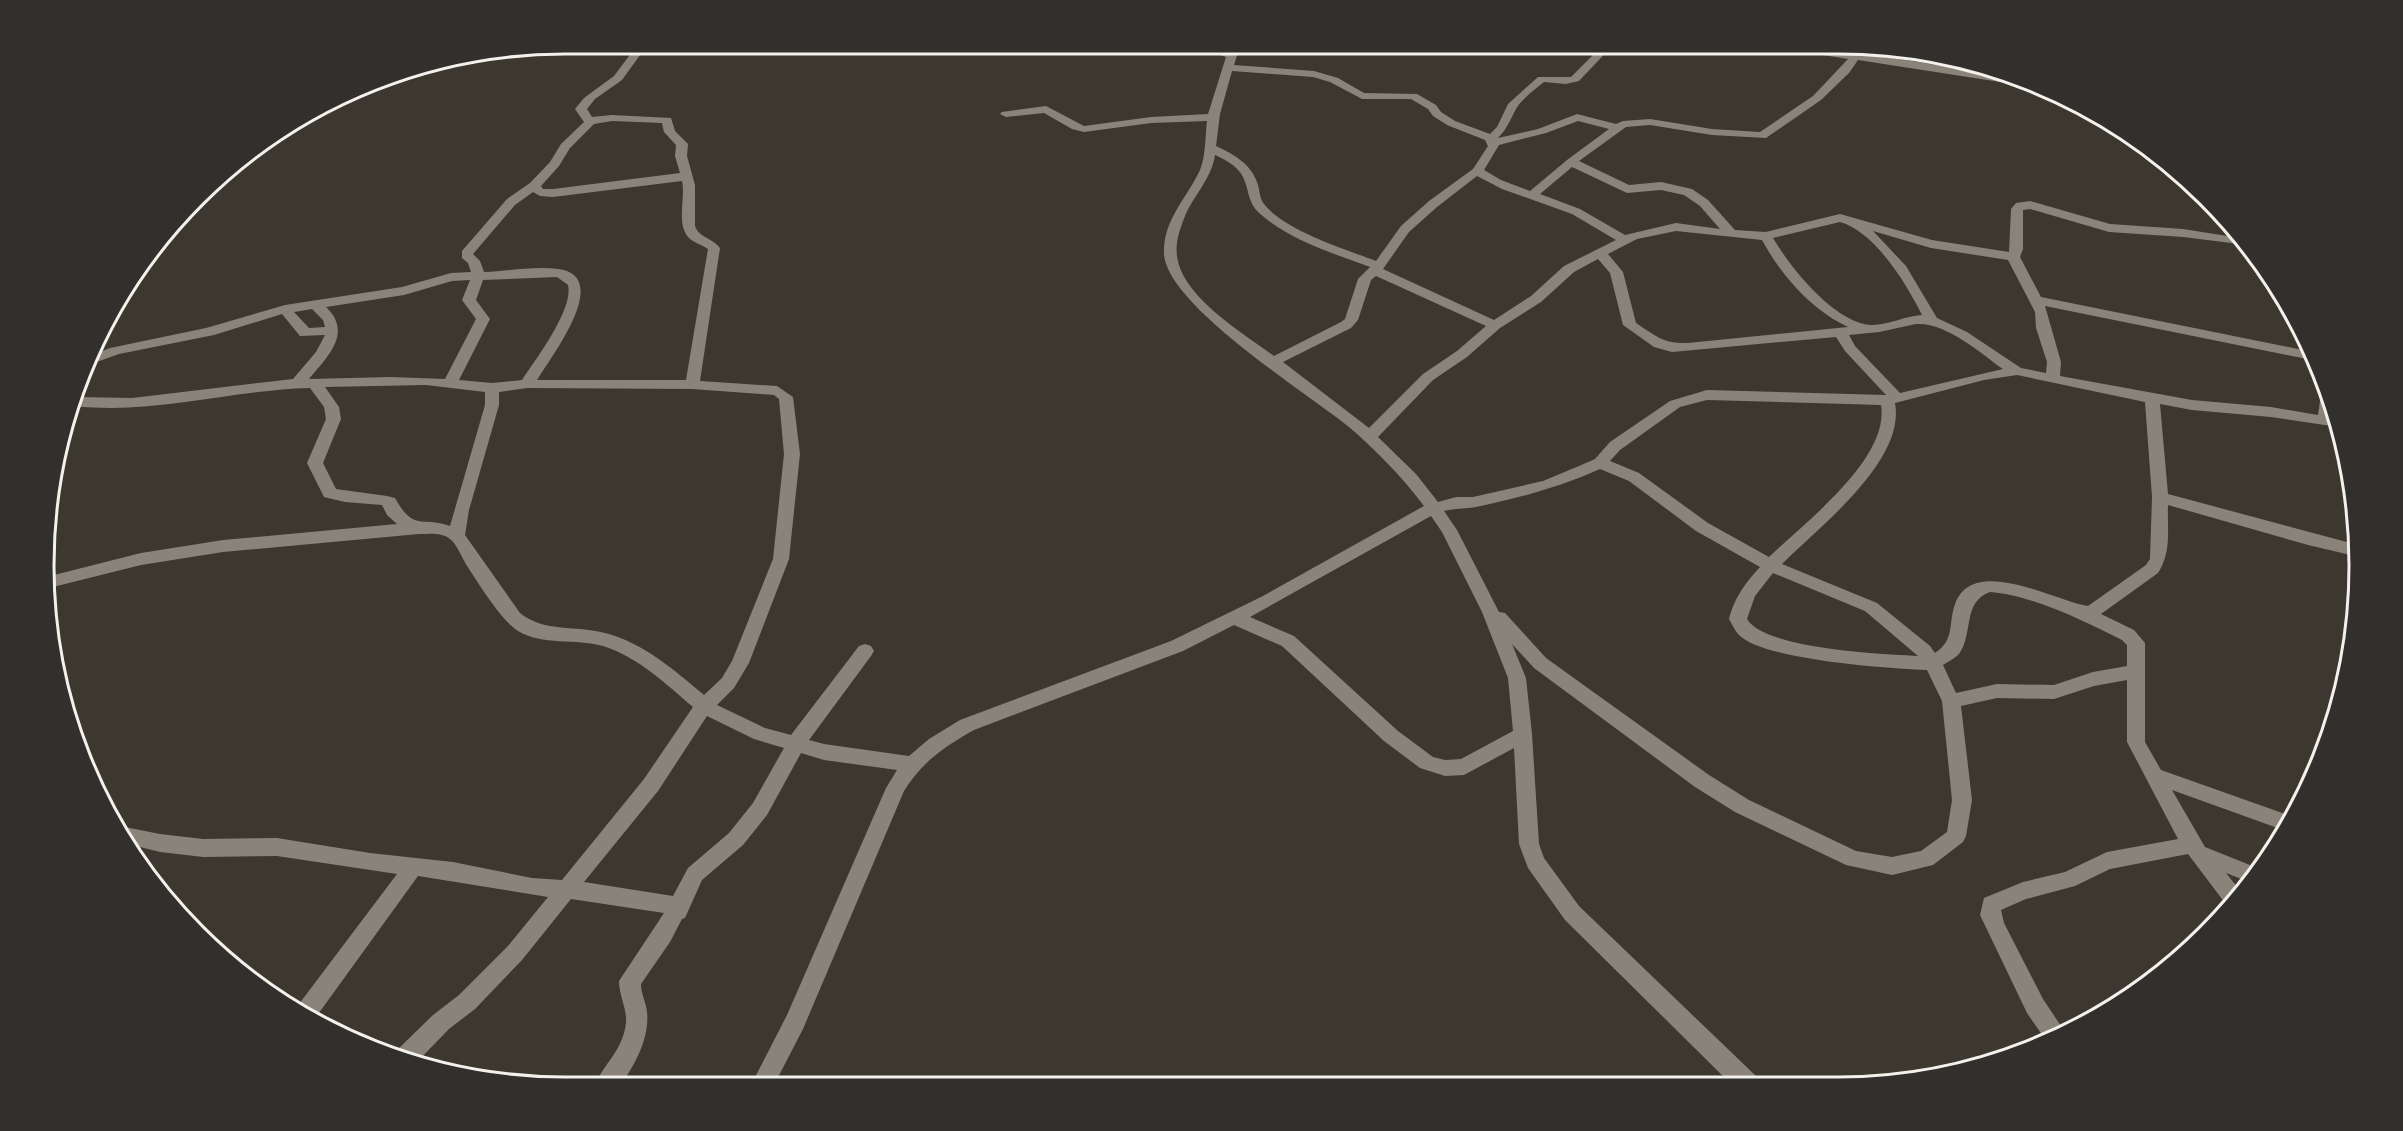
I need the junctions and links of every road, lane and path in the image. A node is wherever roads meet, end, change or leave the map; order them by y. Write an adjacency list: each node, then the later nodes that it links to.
1 (636, 54): 11 (street)
2 (1599, 54): 13 (street)
3 (1835, 54): 5 (street)
4 (1231, 56): 10 (street); 13 (street)
5 (1854, 57): 7 (street); 12 (street)
6 (1929, 62): 7 (street)
7 (1931, 68): 8 (street)
8 (2001, 81)
9 (1006, 114): 10 (street)
10 (1214, 117): 14 (street)
11 (590, 121): 17 (street); 18 (street)
12 (1617, 128): 13 (street); 15 (street)
13 (1492, 141): 16 (street)
14 (1211, 148): 27 (street); 39 (street)
15 (1571, 162): 19 (street); 21 (street)
16 (1477, 171): 19 (street); 27 (street)
17 (687, 178): 18 (street); 46 (street)
18 (534, 186): 28 (street)
19 (1531, 196): 23 (street)
20 (1849, 220): 22 (street); 26 (street); 32 (street)
21 (1731, 234): 22 (street); 23 (street)
22 (1766, 236): 34 (street)
23 (1624, 240): 25 (street)
24 (2232, 240): 26 (street)
25 (1601, 254): 33 (street); 36 (street)
26 (2013, 256): 29 (street)
27 (1376, 268): 33 (street); 39 (street)
28 (478, 274): 30 (street); 42 (street); 45 (street)
29 (2038, 300): 37 (street); 41 (street)
30 (315, 304): 31 (street); 35 (street)
31 (285, 309): 35 (street); 38 (street)
32 (1932, 321): 34 (street); 40 (street)
33 (1495, 325): 52 (street)
34 (1872, 329): 36 (street)
35 (332, 330): 43 (street)
36 (1840, 332): 48 (street)
37 (2303, 355)
38 (99, 357)
39 (1273, 362): 52 (street)
40 (2017, 371): 41 (street); 48 (street)
41 (2053, 378): 49 (street)
42 (450, 383): 44 (street); 47 (street)
43 (297, 384): 44 (street); 50 (street)
44 (315, 384): 56 (street)
45 (527, 384): 46 (street); 47 (street)
46 (692, 385): 68 (street)
47 (492, 388): 57 (street)
48 (1892, 399): 53 (street); 59 (street)
49 (2152, 399): 51 (street); 54 (street)
50 (81, 402)
51 (2328, 421)
52 (1369, 436): 55 (street)
53 (1600, 463): 55 (street); 59 (street)
54 (2160, 497): 58 (street); 62 (street)
55 (1434, 508): 61 (street); 63 (street)
56 (419, 528): 57 (street); 60 (street)
57 (457, 535): 68 (street)
58 (2348, 549)
59 (1770, 565): 65 (street); 65 (street)
60 (54, 581)
61 (1491, 612): 67 (street); 69 (street)
62 (2082, 612): 65 (street); 66 (street)
63 (1232, 618): 69 (street); 71 (street)
64 (865, 651): 70 (street)
65 (1932, 663): 67 (street)
66 (2137, 671): 67 (street); 72 (street)
67 (1951, 701)
68 (705, 706): 70 (street); 78 (street)
69 (1523, 734): 86 (street)
70 (795, 744): 71 (street); 80 (street)
71 (911, 764): 85 (street)
72 (2156, 776): 73 (street); 75 (street)
73 (2280, 821)
74 (132, 836): 76 (street)
75 (2195, 849): 77 (street); 79 (street); 82 (street)
76 (414, 866): 78 (street); 81 (street)
77 (2247, 872)
78 (568, 889): 80 (street); 83 (street)
79 (2230, 893)
80 (678, 911): 84 (street)
81 (309, 1008)
82 (2051, 1030)
83 (410, 1053)
84 (613, 1077)
85 (766, 1077)
86 (1743, 1077)

